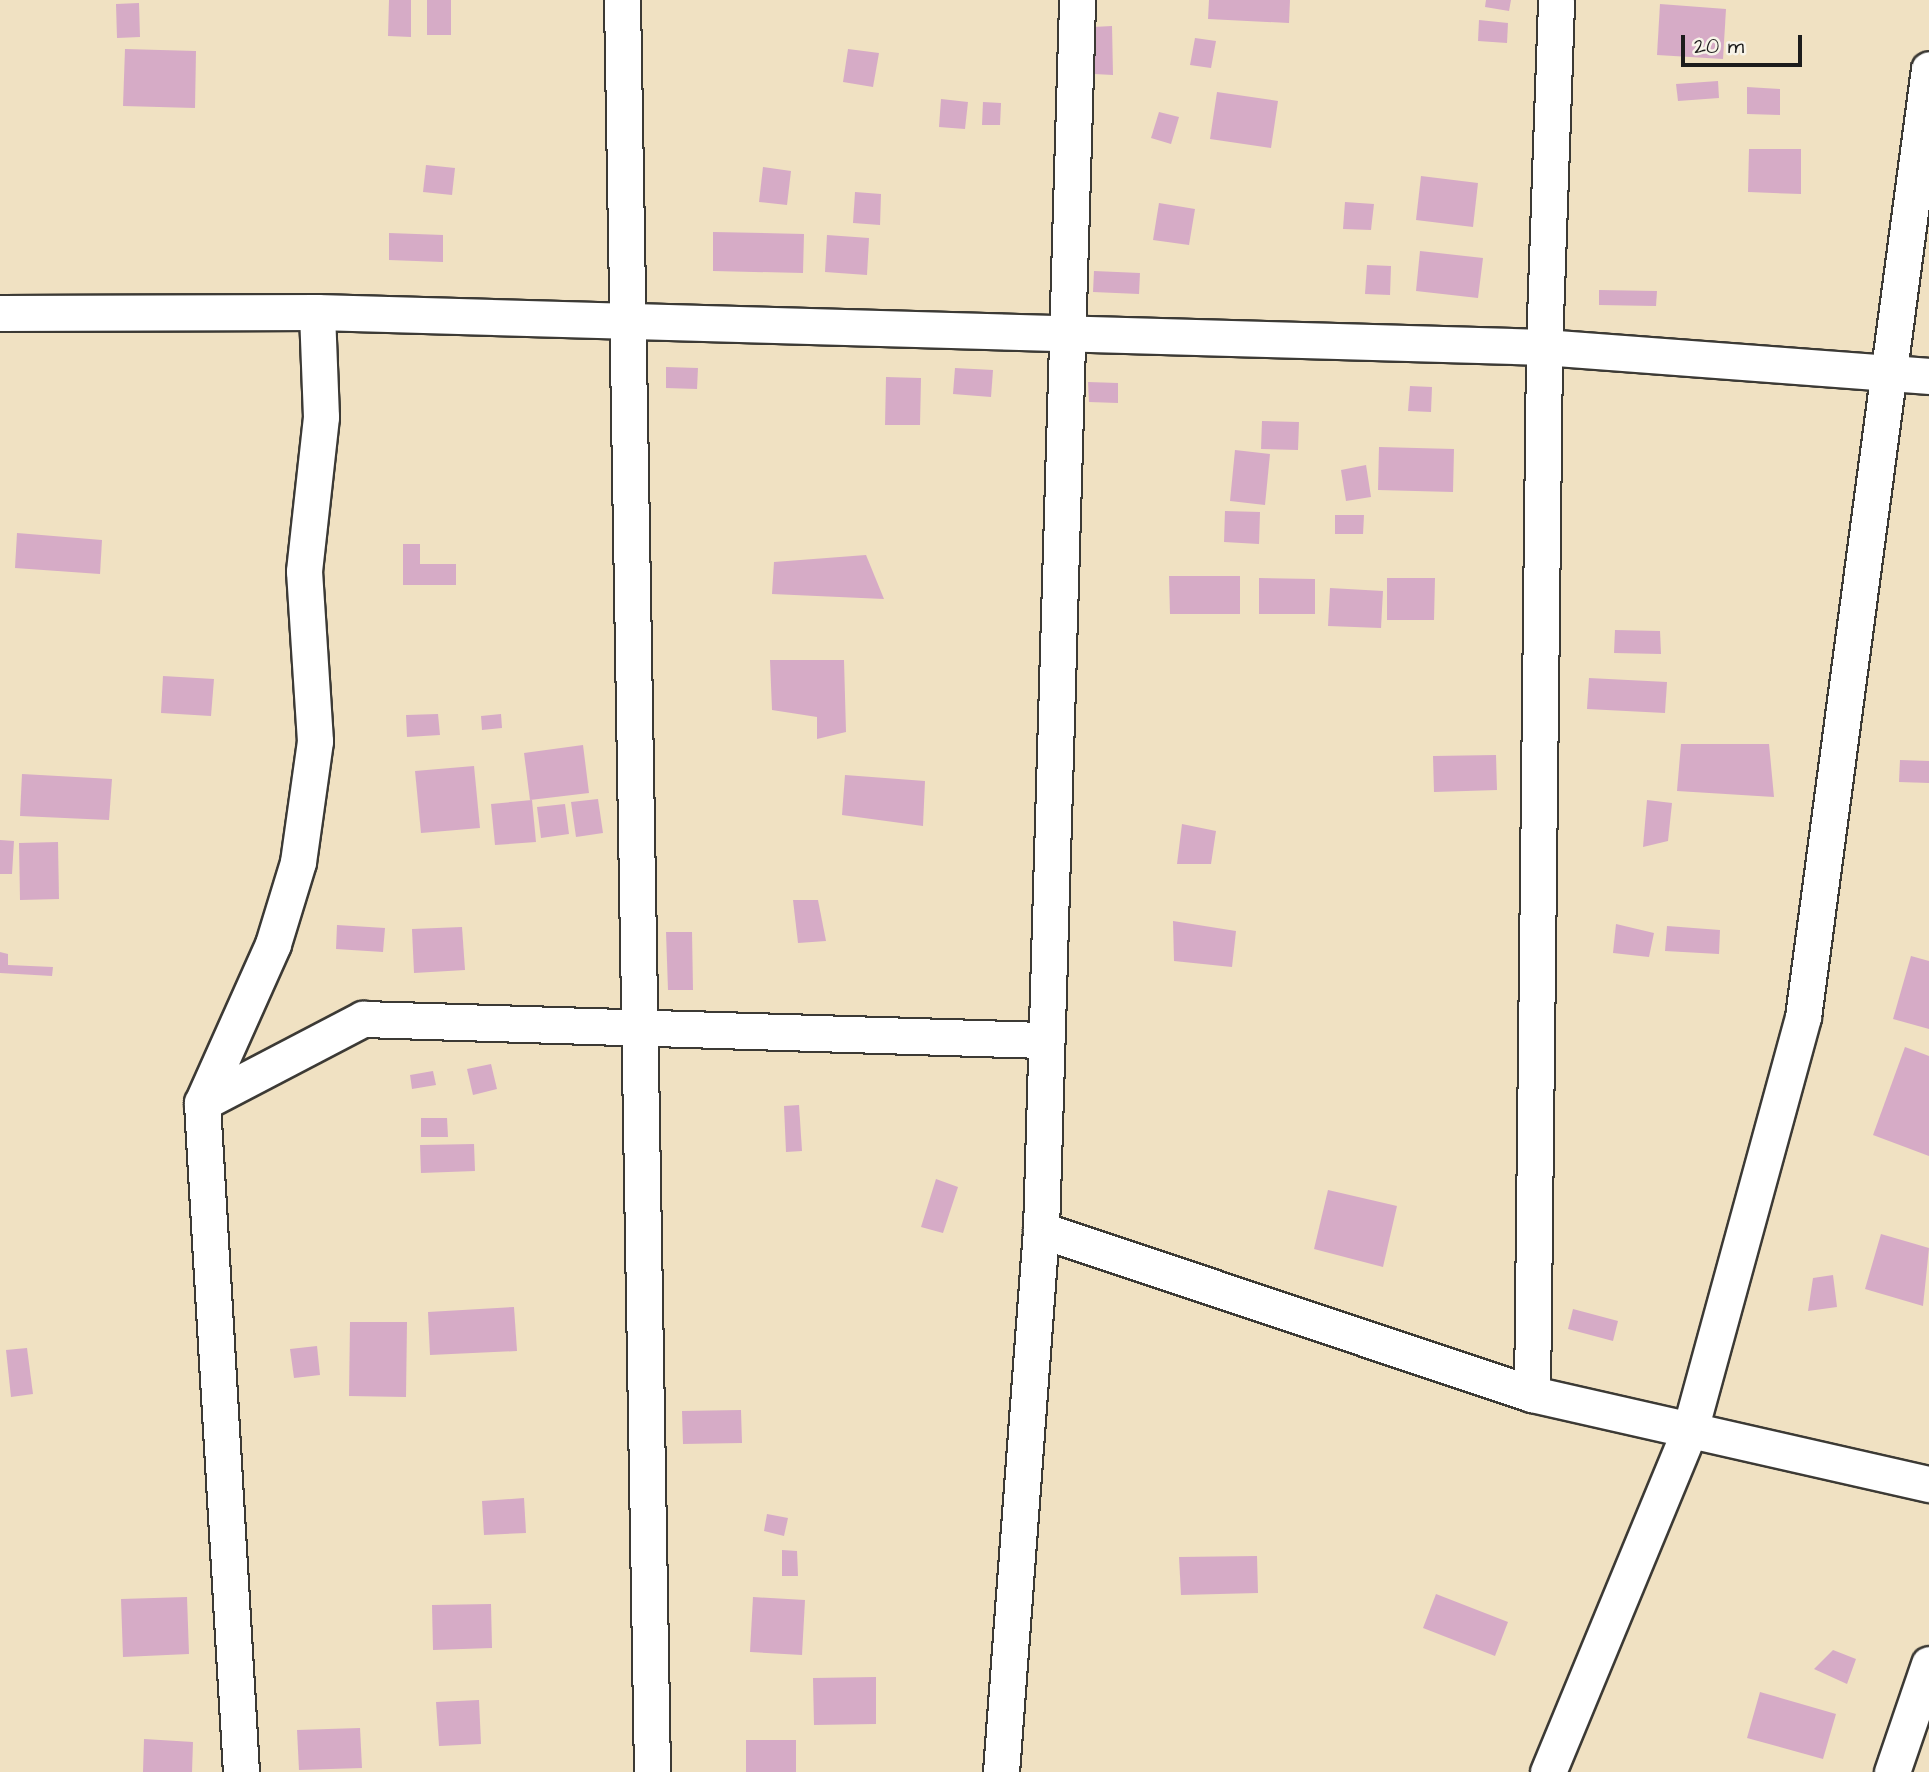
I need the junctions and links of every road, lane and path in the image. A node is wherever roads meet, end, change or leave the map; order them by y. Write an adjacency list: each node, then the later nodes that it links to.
1 (622, 0): 7 (street)
2 (1077, 0): 8 (street)
3 (1556, 0): 9 (street)
4 (1929, 69): 10 (street)
5 (317, 312): 6 (street); 7 (street); 14 (street)
6 (0, 313)
7 (630, 320): 8 (street); 12 (street)
8 (1064, 337): 9 (street); 13 (street)
9 (1544, 347): 10 (street); 16 (street)
10 (1888, 373): 11 (street); 17 (street)
11 (1929, 376)
12 (636, 1031): 13 (street); 14 (street); 21 (street)
13 (1042, 1040): 15 (street)
14 (202, 1104): 20 (street)
15 (1041, 1230): 16 (street); 22 (street)
16 (1532, 1394): 17 (street)
17 (1690, 1430): 18 (street); 23 (street)
18 (1929, 1484)
19 (1929, 1664): 24 (street)
20 (241, 1772)
21 (652, 1772)
22 (1001, 1772)
23 (1548, 1772)
24 (1892, 1772)

